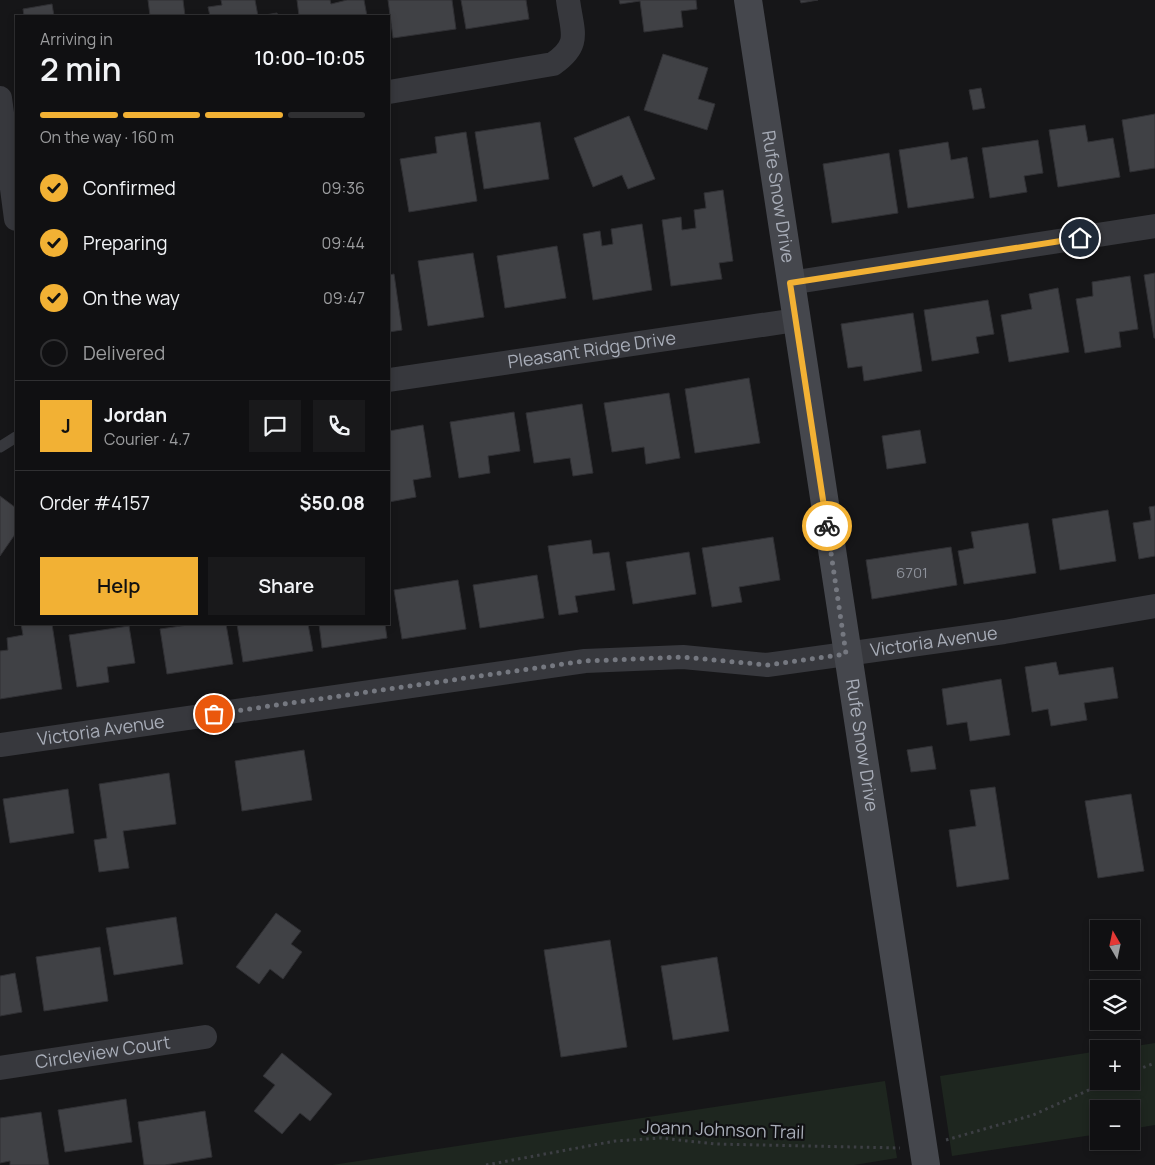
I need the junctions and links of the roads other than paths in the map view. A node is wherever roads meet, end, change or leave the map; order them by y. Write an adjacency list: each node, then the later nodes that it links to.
1 (568, 0): 3 (street)
2 (748, 0): 8 (main road, Rufe Snow Drive)
3 (390, 92)
4 (0, 98): 5 (street)
5 (11, 147): 6 (street)
6 (15, 205)
7 (1155, 226): 8 (street)
8 (790, 283): 9 (main road, Rufe Snow Drive)
9 (796, 320): 10 (street, Pleasant Ridge Drive); 14 (main road, Rufe Snow Drive)
10 (390, 380)
11 (15, 438): 12 (lane)
12 (0, 447)
13 (1155, 606): 14 (street, Victoria Avenue)
14 (846, 654): 15 (street, Victoria Avenue); 18 (main road, Rufe Snow Drive)
15 (0, 745)
16 (205, 1036): 17 (street, Circleview Court)
17 (0, 1068)
18 (926, 1165)

